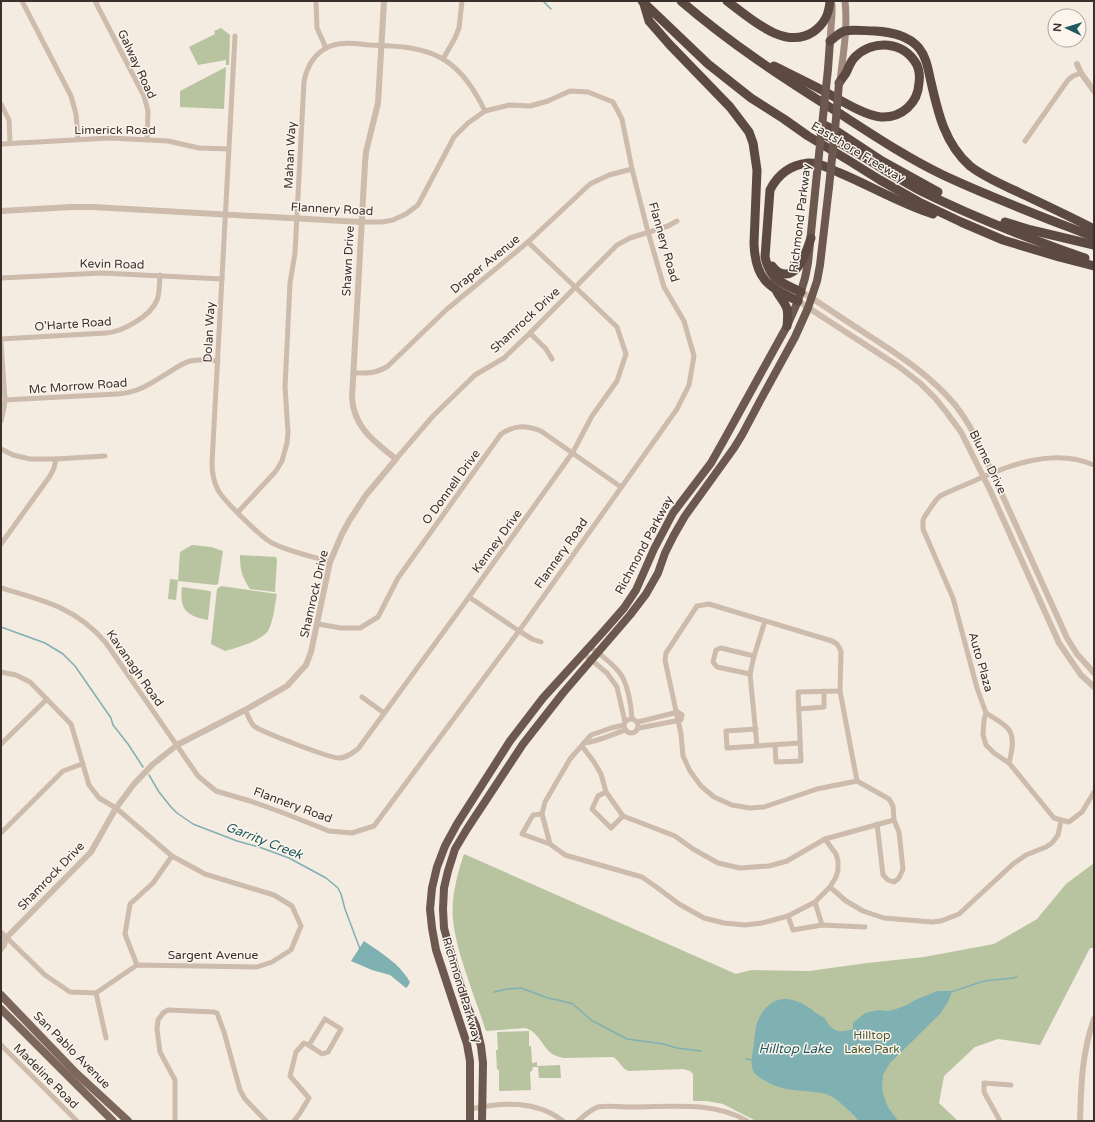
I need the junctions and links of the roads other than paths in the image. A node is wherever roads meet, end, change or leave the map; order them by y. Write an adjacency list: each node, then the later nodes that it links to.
1 (22, 1): 26 (street)
2 (95, 1): 27 (street, Galway Road)
3 (384, 1): 14 (street, Shawn Drive)
4 (462, 1): 17 (street)
5 (642, 1): 39 (highway, Eastshore Freeway); 53 (highway)
6 (681, 1): 16 (highway, Eastshore Freeway)
7 (727, 1): 8 (highway)
8 (831, 1): 13 (main road)
9 (845, 1): 11 (main road)
10 (316, 2): 15 (street)
11 (846, 30): 13 (highway); 20 (main road); 40 (highway)
12 (235, 36): 31 (street, Dolan Way)
13 (830, 41): 24 (highway, Richmond Parkway, bridge)
14 (382, 45): 15 (street, Mahan Way); 17 (street, Mahan Way); 38 (street, Shawn Drive)
15 (326, 48): 36 (street, Mahan Way)
16 (746, 52): 20 (highway); 42 (highway, Eastshore Freeway)
17 (443, 59): 23 (street, Mahan Way)
18 (1077, 64): 19 (street)
19 (1081, 73): 21 (street); 28 (street)
20 (839, 83): 25 (highway, Richmond Parkway, bridge)
21 (1094, 91)
22 (1, 104): 29 (street)
23 (485, 111): 33 (street, Flannery Road); 38 (street, Flannery Road)
24 (822, 128): 25 (highway); 43 (highway, Richmond Parkway, bridge)
25 (834, 135): 32 (highway); 55 (highway, Richmond Parkway, bridge)
26 (78, 139): 27 (street, Limerick Road); 29 (street, Limerick Road)
27 (147, 139): 31 (street, Limerick Road)
28 (1025, 141)
29 (10, 143): 30 (street, Limerick Road)
30 (1, 144)
31 (229, 149): 35 (street, Dolan Way)
32 (881, 164): 45 (highway); 47 (highway)
33 (632, 169): 41 (street, Flannery Road); 44 (street, Draper Avenue)
34 (1, 211): 35 (street, Flannery Road)
35 (226, 214): 36 (street, Flannery Road); 51 (street, Dolan Way)
36 (296, 218): 38 (street, Flannery Road); 76 (street, Mahan Way)
37 (677, 221): 41 (street, Shamrock Drive)
38 (362, 222): 64 (street, Shawn Drive)
39 (961, 222): 46 (highway); 48 (highway, Eastshore Freeway)
40 (1094, 229)
41 (648, 232): 52 (street, Shamrock Drive); 75 (street, Flannery Road)
42 (1094, 237)
43 (811, 238): 46 (highway); 54 (highway, Richmond Parkway)
44 (528, 242): 52 (street, Kenney Drive); 64 (street, Draper Avenue)
45 (1094, 245)
46 (766, 249): 54 (highway)
47 (1094, 261)
48 (1094, 266)
49 (160, 275): 50 (street, Kevin Road); 51 (street, Kevin Road); 60 (street, O'Harte Road)
50 (1, 278)
51 (222, 279): 63 (street, Dolan Way)
52 (576, 288): 59 (street, Shamrock Drive); 68 (street, Kenney Drive)
53 (776, 290): 56 (highway); 58 (highway)
54 (801, 292): 55 (street, Blume Drive); 56 (highway, Richmond Parkway)
55 (812, 298): 57 (highway, Richmond Parkway); 73 (street, Blume Drive)
56 (798, 302): 57 (street, Blume Drive); 58 (highway, Richmond Parkway)
57 (808, 308): 74 (street, Blume Drive); 86 (highway, Richmond Parkway)
58 (787, 326): 85 (highway, Richmond Parkway)
59 (530, 333): 62 (street); 71 (street, Shamrock Drive)
60 (1, 339)
61 (1, 343): 65 (street)
62 (552, 359)
63 (218, 361): 65 (street, Mc Morrow Road); 76 (street, Dolan Way)
64 (353, 373): 71 (street, Shawn Drive)
65 (4, 400): 66 (street)
66 (1, 421)
67 (1, 449): 70 (street)
68 (573, 452): 75 (street, O Donnell Drive); 80 (street, Kenney Drive); 82 (street, O Donnell Drive)
69 (105, 456): 70 (street)
70 (56, 459): 77 (street)
71 (396, 459): 78 (street, Shamrock Drive)
72 (1094, 465): 73 (street, Auto Plaza)
73 (992, 473): 74 (street, Auto Plaza); 91 (street, Blume Drive)
74 (983, 477): 93 (street, Blume Drive); 102 (street, Auto Plaza)
75 (621, 487): 83 (street, Flannery Road)
76 (238, 512): 78 (street, Dolan Way)
77 (1, 544)
78 (330, 562): 82 (street, Shamrock Drive)
79 (1, 588): 113 (street, Kavanagh Road)
80 (469, 596): 83 (street); 101 (street, Kenney Drive)
81 (765, 621): 88 (street); 95 (street); 100 (street)
82 (318, 624): 99 (street, Shamrock Drive)
83 (519, 631): 84 (street); 113 (street, Flannery Road)
84 (541, 642)
85 (590, 647): 86 (street); 87 (highway, Richmond Parkway)
86 (598, 653): 89 (highway, Richmond Parkway); 104 (street)
87 (584, 654): 89 (street); 150 (highway, Richmond Parkway)
88 (754, 656): 92 (street); 92 (street)
89 (592, 660): 108 (street); 149 (highway, Richmond Parkway)
90 (1, 672): 97 (street, Sargent Avenue)
91 (1094, 673)
92 (750, 674): 110 (street)
93 (1094, 687)
94 (824, 691): 95 (street); 98 (street); 98 (street)
95 (840, 691): 119 (street)
96 (362, 697): 101 (street)
97 (47, 699): 112 (street); 118 (street, Sargent Avenue)
98 (798, 709): 111 (street)
99 (245, 710): 101 (street, Kenney Drive); 113 (street, Shamrock Drive)
100 (675, 712): 103 (street); 105 (street)
101 (384, 713)
102 (986, 713): 117 (street, Auto Plaza); 117 (street)
103 (655, 717): 106 (street); 107 (street)
104 (632, 718): 106 (street); 108 (street)
105 (677, 721): 107 (street); 119 (street)
106 (638, 722): 109 (street)
107 (656, 724): 109 (street)
108 (625, 726): 109 (street); 114 (street)
109 (638, 728)
110 (756, 729): 116 (street); 116 (street)
111 (800, 743): 115 (street); 115 (street)
112 (1, 744)
113 (177, 745): 122 (street, Shamrock Drive)
114 (583, 745): 120 (street); 123 (street)
115 (775, 745): 116 (street)
116 (757, 746)
117 (1009, 763): 126 (street, Auto Plaza)
118 (82, 764): 122 (street, Sargent Avenue); 128 (street)
119 (857, 780): 125 (street)
120 (606, 792): 124 (street); 124 (street)
121 (1094, 792): 126 (street)
122 (116, 808): 131 (street, Sargent Avenue); 138 (street, Shamrock Drive)
123 (542, 814): 130 (street); 130 (street)
124 (623, 816): 129 (street)
125 (894, 820): 127 (street); 127 (street)
126 (1061, 821): 132 (street)
127 (877, 824): 129 (street)
128 (1, 833)
129 (825, 839): 132 (street)
130 (550, 844): 134 (street)
131 (172, 856): 140 (street); 140 (street, Sargent Avenue)
132 (830, 887): 133 (street)
133 (815, 902): 134 (street); 135 (street)
134 (788, 916): 135 (street)
135 (822, 925): 136 (street)
136 (865, 926)
137 (1, 932): 138 (street)
138 (4, 938): 139 (street, Shamrock Drive); 141 (street)
139 (1, 948)
140 (137, 965): 141 (street)
141 (96, 993): 145 (street)
142 (1, 995): 153 (main road, San Pablo Avenue)
143 (1, 1009): 152 (main road, San Pablo Avenue)
144 (1094, 1019): 163 (street)
145 (106, 1038)
146 (1, 1045): 151 (street, Madeline Road)
147 (309, 1046): 147 (street); 156 (street)
148 (1011, 1085): 162 (street)
149 (482, 1106): 150 (street); 158 (highway, Richmond Parkway); 159 (street)
150 (470, 1109): 157 (highway, Richmond Parkway)
151 (77, 1121)
152 (113, 1121)
153 (128, 1121)
154 (176, 1121): 155 (street)
155 (266, 1121)
156 (294, 1121)
157 (470, 1121)
158 (482, 1121)
159 (563, 1121)
160 (578, 1121): 161 (street)
161 (747, 1121)
162 (1000, 1121)
163 (1080, 1121)

